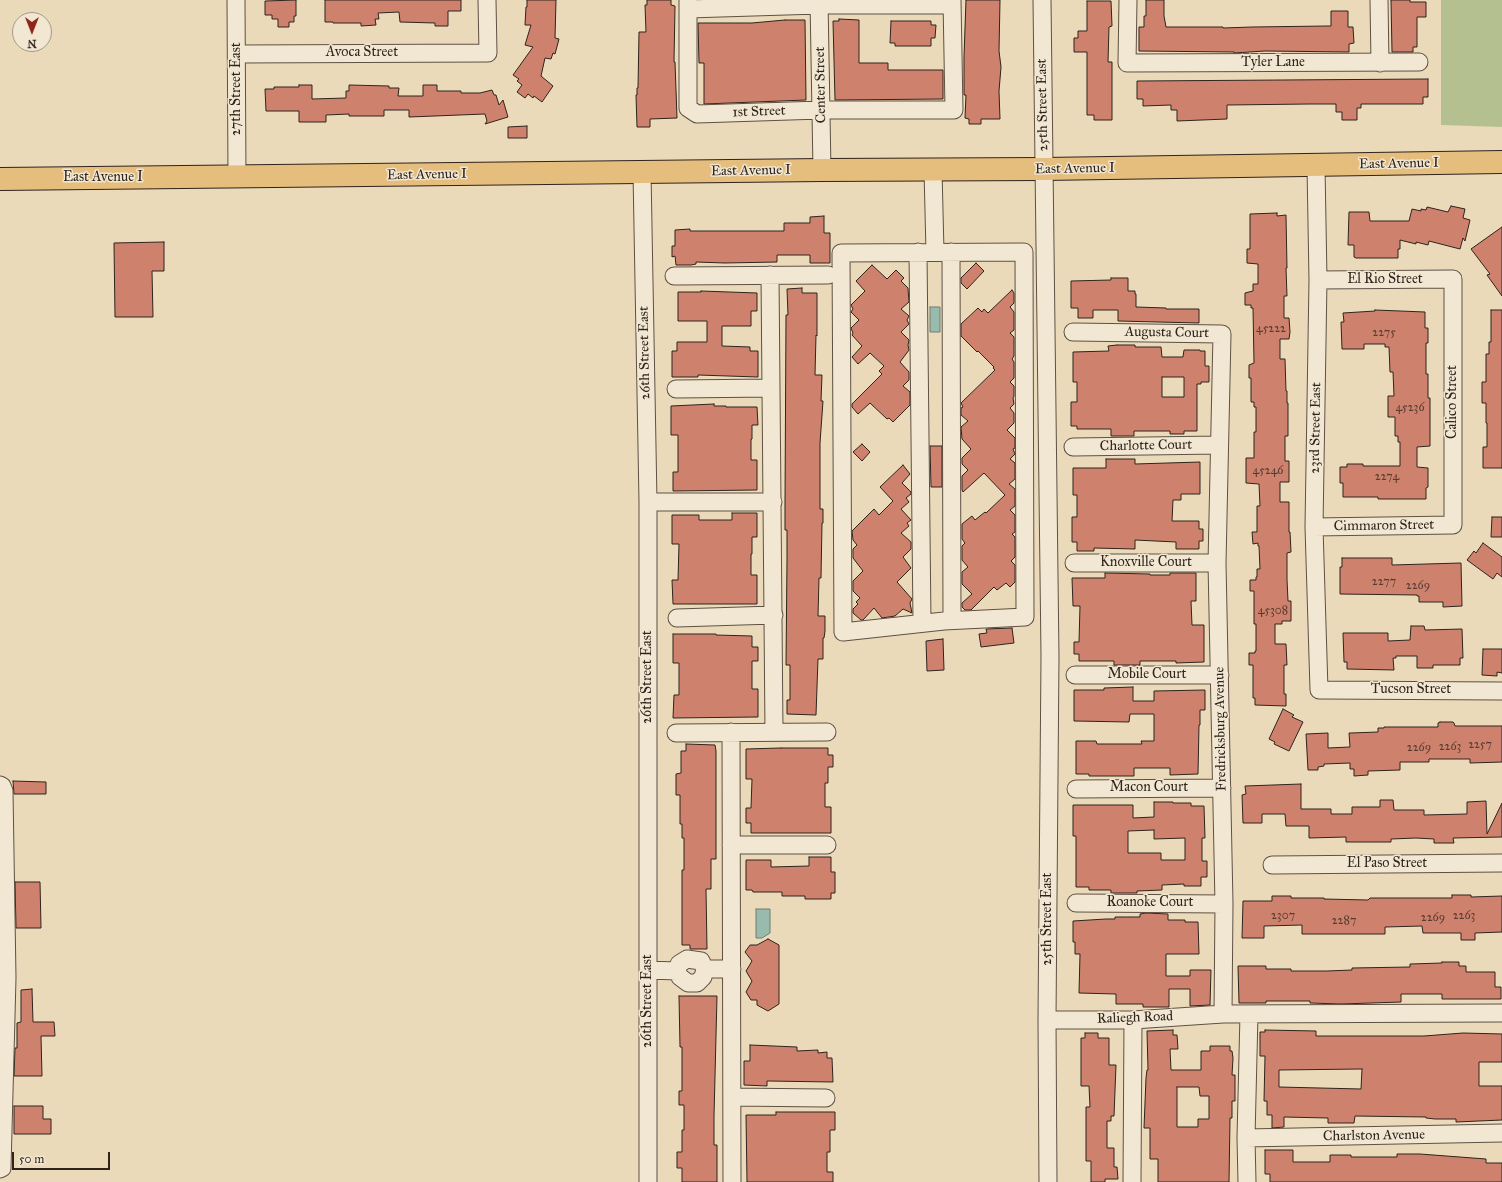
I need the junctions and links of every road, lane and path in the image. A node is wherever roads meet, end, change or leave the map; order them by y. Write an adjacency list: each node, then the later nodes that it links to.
1 (236, 0): 9 (street, 27th Street East)
2 (488, 0): 9 (street, Avoca Street)
3 (1042, 0): 15 (street, 25th Street East)
4 (1128, 0): 11 (street, Tyler Lane)
5 (1379, 0): 11 (street)
6 (819, 2): 7 (street); 8 (street); 12 (street, Center Street)
7 (952, 2): 12 (street, 1st Street)
8 (688, 5): 12 (street, 1st Street)
9 (237, 54): 19 (street, 27th Street East)
10 (1418, 62): 11 (street, Tyler Lane)
11 (1380, 63)
12 (821, 110): 16 (street, Center Street)
13 (1502, 162): 14 (main road, East Avenue I)
14 (1316, 166): 15 (main road, East Avenue I); 27 (street, 23rd Street East)
15 (1044, 169): 17 (main road, East Avenue I); 66 (street, 25th Street East)
16 (822, 170): 17 (main road, East Avenue I); 18 (main road, East Avenue I)
17 (933, 170): 22 (street)
18 (642, 172): 19 (main road, East Avenue I); 33 (street, 26th Street East)
19 (237, 177): 20 (main road, East Avenue I)
20 (0, 179)
21 (918, 252): 22 (street); 42 (street); 42 (street)
22 (943, 252): 41 (street); 41 (street)
23 (770, 275): 24 (street); 25 (street); 29 (street)
24 (828, 275)
25 (674, 276)
26 (1453, 279): 27 (street, El Rio Street); 35 (street, Calico Street)
27 (1318, 280): 36 (street, 23rd Street East)
28 (1072, 332): 31 (street, Augusta Court)
29 (771, 388): 30 (street); 34 (street)
30 (676, 389)
31 (1219, 445): 32 (street, Charlotte Court); 38 (street, Fredricksburg Avenue)
32 (1073, 446)
33 (648, 502): 34 (street); 61 (street, 26th Street East)
34 (772, 502): 39 (street)
35 (1453, 525): 36 (street, Cimmaron Street)
36 (1314, 527): 45 (street, 23rd Street East)
37 (1074, 563): 38 (street, Knoxville Court)
38 (1217, 563): 44 (street, Fredricksburg Avenue)
39 (774, 615): 40 (street); 48 (street)
40 (676, 618)
41 (952, 620): 42 (street)
42 (922, 623)
43 (1075, 675): 44 (street, Mobile Court)
44 (1220, 675): 52 (street, Fredricksburg Avenue)
45 (1319, 690): 46 (street, Tucson Street)
46 (1502, 691)
47 (731, 732): 48 (street); 50 (street); 54 (street)
48 (774, 732): 49 (street)
49 (827, 732)
50 (676, 733)
51 (0, 785): 62 (street)
52 (1222, 788): 53 (street, Macon Court); 59 (street, Fredricksburg Avenue)
53 (1076, 789)
54 (731, 845): 55 (street); 60 (street)
55 (827, 845)
56 (1502, 863): 57 (street, El Paso Street)
57 (1272, 865)
58 (1076, 903): 59 (street, Roanoke Court)
59 (1224, 904): 64 (street, Fredricksburg Avenue)
60 (732, 969): 61 (street); 68 (street)
61 (648, 970): 73 (street, 26th Street East)
62 (3, 978): 72 (street)
63 (1502, 1013): 65 (street, Raliegh Road)
64 (1223, 1014): 65 (street, Raliegh Road); 67 (street, Raliegh Road)
65 (1249, 1014): 71 (street)
66 (1047, 1020): 67 (street, Raliegh Road); 75 (street, 25th Street East)
67 (1133, 1020): 76 (street)
68 (732, 1097): 69 (street); 74 (street)
69 (826, 1098)
70 (1502, 1133): 71 (street, Charlston Avenue)
71 (1246, 1138): 77 (street)
72 (0, 1169)
73 (648, 1182)
74 (732, 1182)
75 (1048, 1182)
76 (1132, 1182)
77 (1247, 1182)

